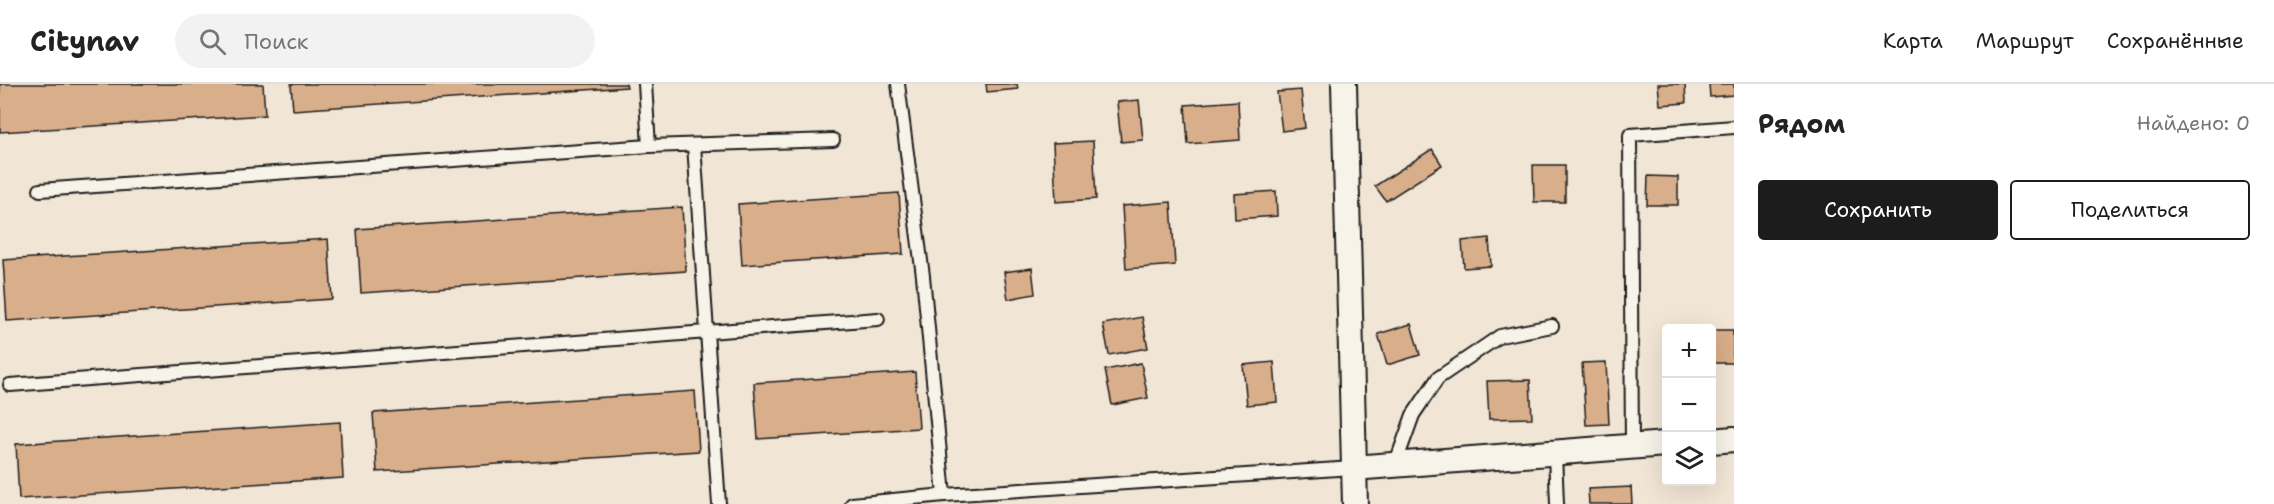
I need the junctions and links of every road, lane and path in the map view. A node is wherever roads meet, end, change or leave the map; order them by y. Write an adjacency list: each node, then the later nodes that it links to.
1 (645, 84): 7 (lane)
2 (898, 84): 20 (lane)
3 (1344, 84): 19 (street)
4 (1734, 127): 16 (lane)
5 (833, 140): 6 (lane)
6 (694, 145): 7 (lane); 11 (lane)
7 (649, 146): 8 (lane)
8 (40, 190)
9 (878, 319): 11 (lane)
10 (1551, 326): 18 (lane)
11 (707, 332): 12 (lane); 21 (lane)
12 (10, 385)
13 (1734, 439): 14 (street)
14 (1716, 441)
15 (1662, 444): 16 (street)
16 (1632, 447): 17 (street)
17 (1555, 453): 18 (street); 24 (lane)
18 (1395, 465): 19 (street)
19 (1353, 468): 20 (lane); 23 (street)
20 (944, 495): 22 (lane)
21 (719, 504)
22 (852, 504)
23 (1355, 504)
24 (1557, 504)

